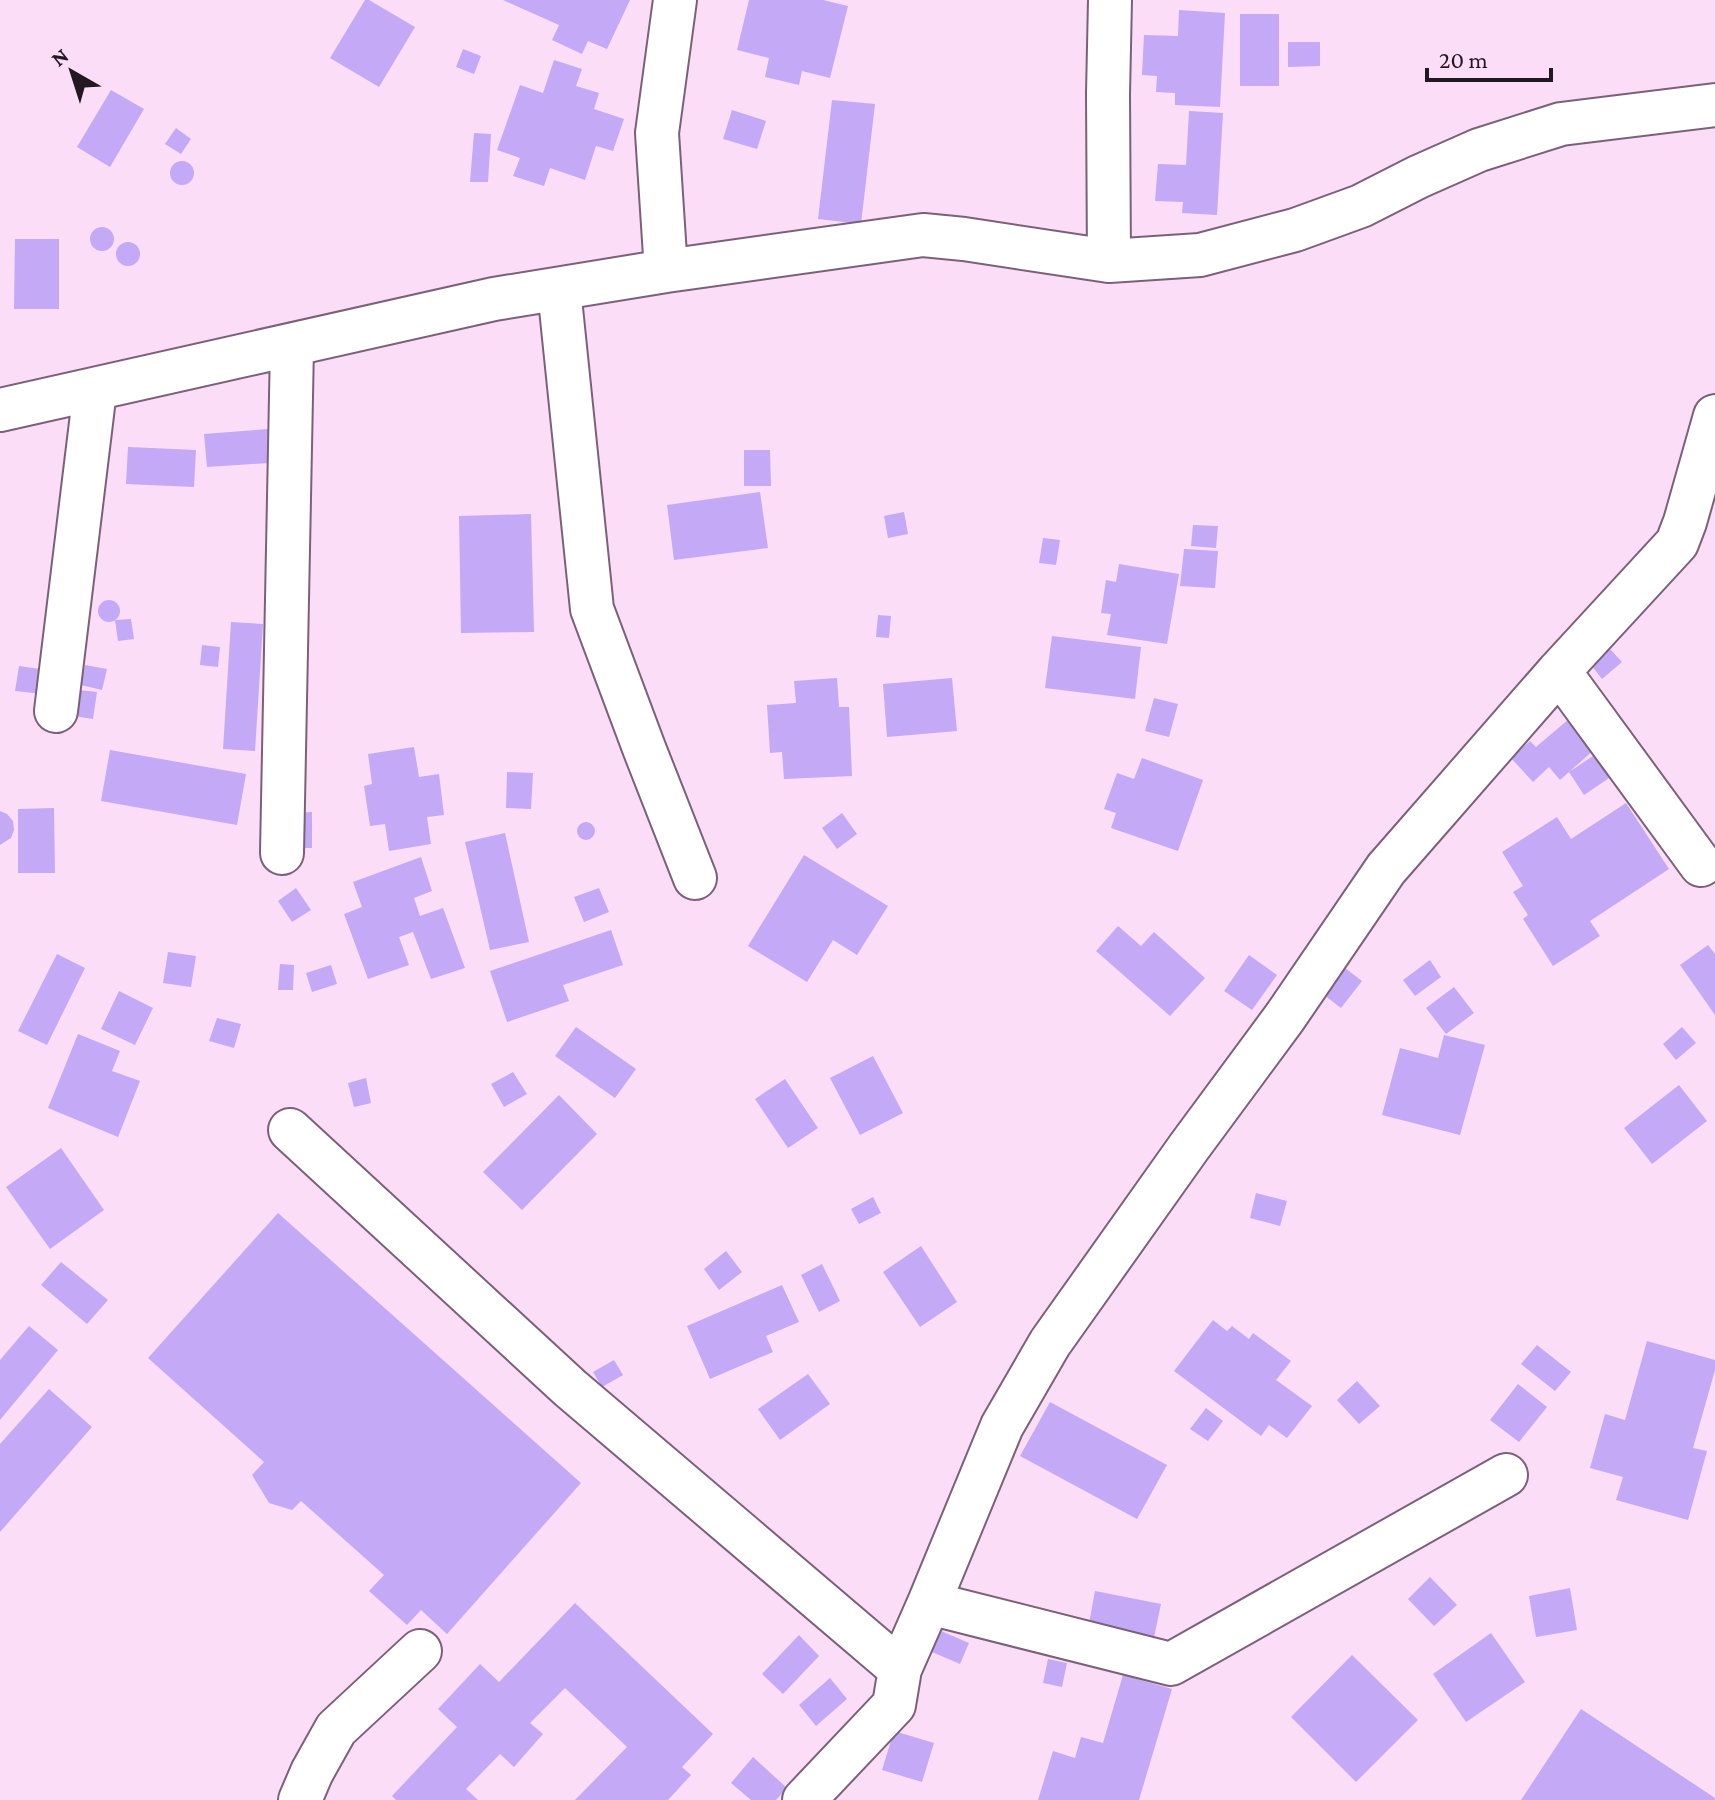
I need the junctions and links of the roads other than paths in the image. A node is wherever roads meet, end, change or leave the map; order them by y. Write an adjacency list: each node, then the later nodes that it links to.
1 (675, 0): 5 (street)
2 (1110, 0): 4 (street)
3 (1715, 105): 4 (street)
4 (1109, 261): 5 (street)
5 (666, 271): 6 (street)
6 (559, 289): 7 (street); 16 (street)
7 (292, 346): 8 (street); 14 (street)
8 (95, 390): 9 (street); 13 (street)
9 (0, 410)
10 (1715, 416): 11 (street)
11 (1700, 521): 12 (street)
12 (1559, 671): 15 (street); 19 (street)
13 (56, 711)
14 (282, 853)
15 (1701, 865)
16 (695, 878)
17 (290, 1130): 21 (street)
18 (1506, 1475): 19 (street)
19 (929, 1603): 21 (street)
20 (420, 1651): 22 (street)
21 (900, 1669): 23 (street)
22 (300, 1800)
23 (804, 1800)

